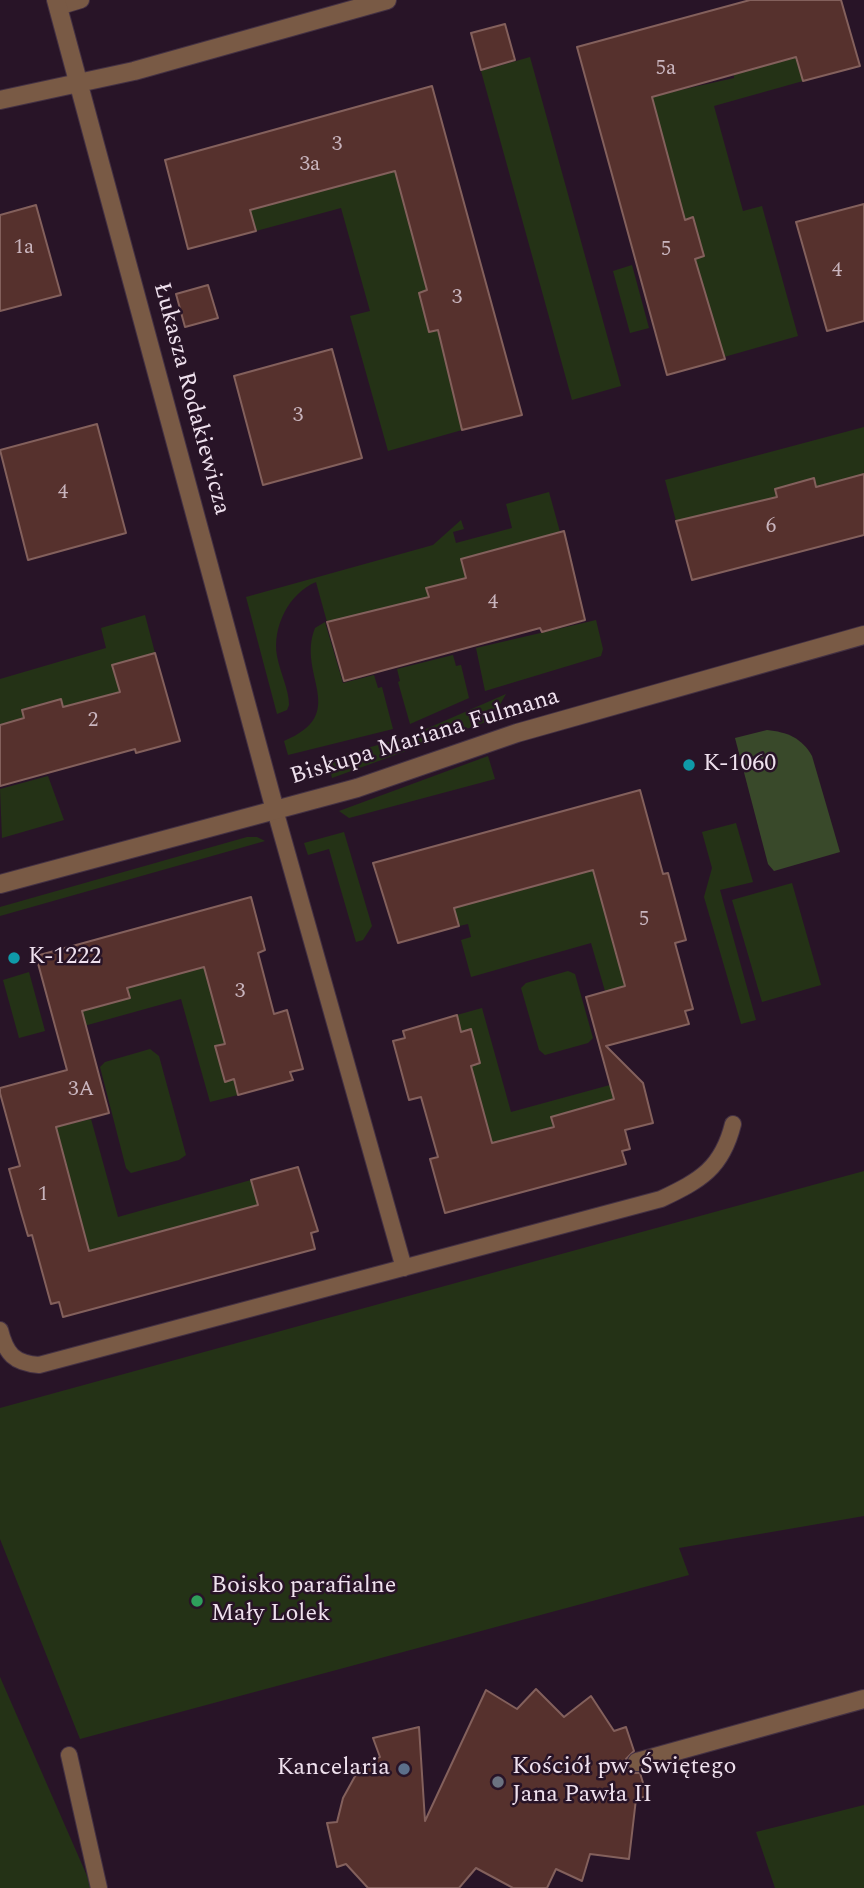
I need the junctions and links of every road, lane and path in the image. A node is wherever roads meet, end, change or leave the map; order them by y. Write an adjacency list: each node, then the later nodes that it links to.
1 (81, 0): 3 (lane)
2 (387, 0): 4 (street)
3 (57, 3): 4 (street, Łukasza Rodakiewicza)
4 (79, 81): 5 (street); 7 (street, Łukasza Rodakiewicza)
5 (0, 100)
6 (864, 635): 7 (street, Biskupa Mariana Fulmana)
7 (275, 810): 8 (street, Biskupa Mariana Fulmana); 10 (lane)
8 (0, 884)
9 (733, 1124): 10 (lane)
10 (404, 1268): 11 (lane)
11 (0, 1330)
12 (864, 1699): 14 (street)
13 (69, 1755): 15 (lane)
14 (637, 1762)
15 (99, 1888)

